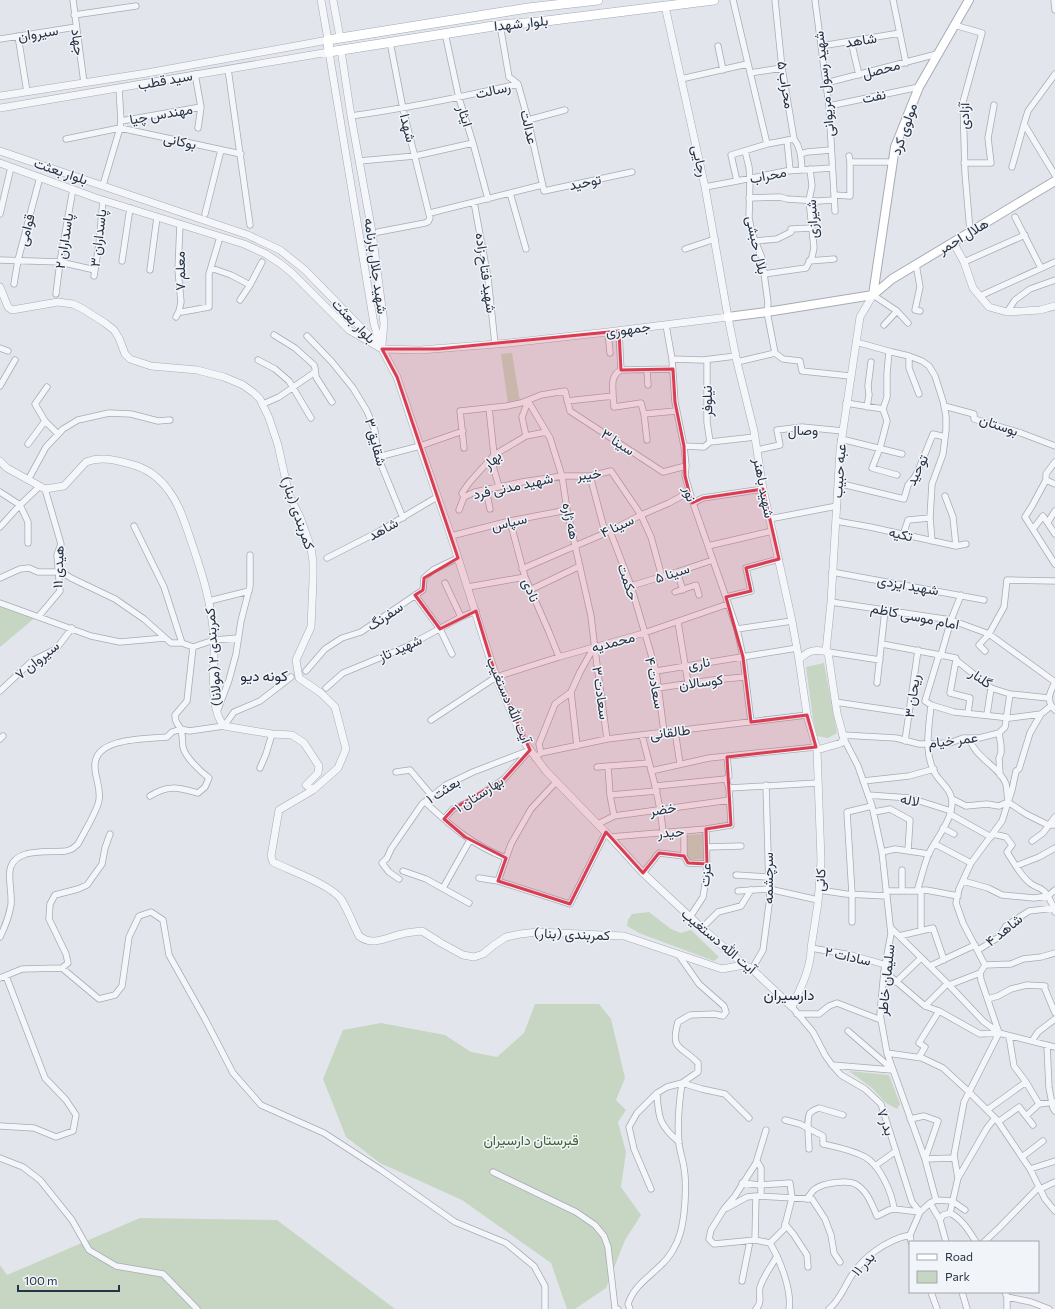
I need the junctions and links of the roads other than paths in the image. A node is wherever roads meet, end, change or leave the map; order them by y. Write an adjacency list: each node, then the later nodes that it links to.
1 (73, 0): 15 (street, جهاد)
2 (321, 0): 24 (street)
3 (333, 0): 22 (street)
4 (598, 0): 22 (main road, بلوار شهدا)
5 (714, 0): 13 (main road, بلوار شهدا)
6 (732, 0): 33 (street)
7 (775, 0): 34 (street, محراب ۵)
8 (815, 0): 28 (street, شهید رسول مریوانی)
9 (893, 0): 20 (street)
10 (969, 0): 16 (main road, مولوی کرد)
11 (1054, 0): 14 (street)
12 (136, 6): 15 (street)
13 (665, 6): 17 (main road, بلوار شهدا); 41 (street, رجایی)
14 (1055, 10)
15 (74, 14): 18 (street, جهاد)
16 (954, 25): 31 (main road, مولوی کرد); 77 (street, آزادی)
17 (500, 26): 19 (main road, بلوار شهدا); 44 (street, عدالت)
18 (76, 27): 21 (street, سیروان); 42 (street, جهاد)
19 (445, 33): 26 (main road, بلوار شهدا); 49 (street, ایثار)
20 (900, 33): 25 (street, شاهد); 32 (street)
21 (18, 36): 23 (street, سیروان); 47 (street)
22 (340, 37): 24 (main road, بلوار شهدا); 29 (main road)
23 (0, 39)
24 (328, 40): 30 (main road); 42 (street, سید قطب)
25 (851, 41): 28 (street, شاهد); 40 (street)
26 (390, 42): 29 (main road, بلوار شهدا); 54 (street, شهدا)
27 (718, 46): 36 (street)
28 (821, 46): 43 (street, شهید رسول مریوانی)
29 (341, 50): 30 (main road, بلوار شهدا); 56 (street, شهید جلال بارنامه)
30 (329, 52): 35 (street, سید قطب); 160 (street, شهید جلال بارنامه)
31 (937, 54): 32 (street, محصل); 45 (main road, مولوی کرد)
32 (906, 62): 40 (street, محصل)
33 (747, 64): 36 (street); 37 (street)
34 (782, 68): 37 (street); 63 (street, محراب ۵)
35 (228, 69): 38 (street, سید قطب); 71 (street)
36 (723, 70): 41 (street)
37 (750, 73): 66 (street)
38 (195, 74): 46 (street, سید قطب); 52 (street)
39 (1055, 74): 59 (street)
40 (859, 75): 43 (street, محصل)
41 (681, 79): 92 (street, رجایی)
42 (84, 83): 47 (street, سید قطب)
43 (826, 83): 50 (street, شهید رسول مریوانی)
44 (518, 84): 49 (street, رسالت); 57 (street, عدالت)
45 (919, 86): 50 (street, نفت); 75 (main road, مولوی کرد)
46 (119, 88): 53 (street, سید قطب); 58 (street)
47 (27, 92): 48 (street, سید قطب)
48 (0, 96)
49 (459, 98): 54 (street, رسالت); 65 (street, ایثار)
50 (829, 106): 69 (street, شهید رسول مریوانی)
51 (994, 106): 77 (street)
52 (201, 107): 58 (street, مهندس چیا); 61 (street)
53 (0, 108)
54 (403, 109): 56 (street, رسالت); 73 (street, شهدا)
55 (565, 110): 57 (street)
56 (351, 116): 74 (street, شهید جلال بارنامه)
57 (528, 120): 91 (street, عدالت)
58 (120, 121): 60 (street)
59 (1024, 124): 79 (street); 85 (street)
60 (120, 128): 62 (street); 68 (street, بوکانی); 90 (street)
61 (198, 128)
62 (66, 139)
63 (794, 139): 64 (street); 72 (street, محراب ۵)
64 (787, 140): 66 (street); 83 (street)
65 (474, 143): 73 (street); 97 (street, ایثار)
66 (767, 144): 70 (street)
67 (0, 150): 90 (street, بلوار بعثت)
68 (221, 150): 71 (street, بوکانی); 105 (street)
69 (831, 150): 72 (street); 80 (street, شهید رسول مریوانی)
70 (745, 151): 87 (street, بلال حبشی); 89 (street)
71 (241, 154): 109 (street)
72 (800, 154): 81 (street, محراب ۵)
73 (415, 156): 74 (street); 103 (street, شهدا)
74 (359, 161): 160 (street, شهید جلال بارنامه)
75 (893, 162): 96 (street); 139 (main road, مولوی کرد)
76 (0, 163): 78 (street, بلوار بعثت)
77 (964, 163): 111 (street, آزادی)
78 (11, 167): 86 (street, بلوار بعثت); 104 (street)
79 (1012, 167)
80 (832, 168): 82 (street, محراب); 96 (street, شهید رسول مریوانی)
81 (802, 169): 82 (street, محراب); 83 (street, محراب)
82 (810, 169): 99 (street, شیرازی)
83 (790, 170): 87 (street, محراب)
84 (632, 172): 91 (street, توحید)
85 (1055, 175)
86 (40, 177): 93 (street, بلوار بعثت); 122 (street, قوامی)
87 (750, 179): 89 (street, محراب); 95 (street, بلال حبشی)
88 (1055, 181): 111 (main road, هلال احمر)
89 (737, 182): 92 (street, محراب)
90 (102, 185): 160 (street, بلوار بعثت)
91 (542, 185): 94 (street)
92 (705, 187): 115 (street, رجایی)
93 (73, 189): 98 (street, بلوار بعثت); 125 (street, پاسداران ۲)
94 (510, 193): 97 (street); 118 (street)
95 (749, 198): 99 (street); 116 (street, بلال حبشی)
96 (834, 198): 99 (street); 102 (street, شهید رسول مریوانی)
97 (488, 199): 100 (street)
98 (103, 200): 101 (street, بلوار بعثت); 125 (street, پاسداران ۳)
99 (809, 200): 110 (street, شیرازی)
100 (474, 202): 103 (street); 158 (street, شهید فتاح زاده)
101 (130, 208): 106 (street, بلوار بعثت); 123 (street)
102 (835, 211)
103 (430, 213): 112 (street)
104 (0, 214)
105 (205, 214)
106 (157, 217): 108 (street, بلوار بعثت); 132 (street)
107 (1015, 217): 113 (street)
108 (180, 224): 114 (street, بلوار بعثت); 143 (street, معلم ۷)
109 (250, 225)
110 (812, 228): 116 (street); 124 (street, شیرازی)
111 (970, 231): 117 (main road, هلال احمر)
112 (378, 232)
113 (1025, 235): 127 (street); 131 (street)
114 (220, 237): 130 (street); 160 (street, بلوار بعثت)
115 (715, 239): 119 (street); 149 (street, رجایی)
116 (755, 241): 133 (street, بلال حبشی)
117 (954, 242): 127 (street); 129 (main road, هلال احمر)
118 (526, 249)
119 (685, 249)
120 (834, 259): 124 (street)
121 (0, 260): 122 (street)
122 (18, 260): 125 (street); 135 (street, قوامی)
123 (122, 261)
124 (809, 261): 133 (street, شیرازی)
125 (60, 262): 138 (street, پاسداران ۲)
126 (262, 262): 136 (street)
127 (964, 262): 140 (street)
128 (1055, 262): 131 (street)
129 (916, 264): 139 (main road, هلال احمر); 145 (street)
130 (211, 268): 136 (street); 143 (street)
131 (1041, 268): 140 (street)
132 (150, 270)
133 (764, 274): 146 (street, بلال حبشی)
134 (1055, 280): 147 (street)
135 (14, 284)
136 (250, 285): 141 (street)
137 (0, 287): 188 (street, کمربندی (بنار))
138 (56, 294)
139 (873, 295): 144 (street); 146 (main road, جمهوری); 157 (street, عبه حبیب)
140 (980, 296): 147 (street)
141 (240, 300)
142 (1055, 306): 147 (street)
143 (179, 311): 148 (street, معلم ۷)
144 (896, 311): 150 (street); 152 (street)
145 (920, 311)
146 (767, 312): 149 (main road, جمهوری); 164 (street, بلال حبشی)
147 (1007, 312)
148 (176, 317)
149 (728, 317): 151 (street, جمهوری); 167 (street, شهید باهنر)
150 (908, 323)
151 (666, 325): 153 (street, جمهوری); 166 (street, نور)
152 (884, 325)
153 (619, 331): 154 (street, جمهوری); 173 (street)
154 (608, 332): 158 (street, جمهوری); 163 (street)
155 (274, 335): 175 (street)
156 (307, 336): 217 (street, شقایق ۳)
157 (856, 342): 162 (street); 177 (street, عبه حبیب)
158 (495, 344): 160 (street, جمهوری)
159 (0, 348): 161 (street)
160 (382, 349): 209 (street, آیت الله دستغیب)
161 (8, 350)
162 (890, 352): 165 (street); 192 (street)
163 (610, 353)
164 (775, 353): 167 (street); 177 (street)
165 (909, 356): 182 (street); 189 (street)
166 (672, 359): 170 (street); 172 (street, نور)
167 (737, 359): 170 (street); 203 (street, شهید باهنر)
168 (15, 360): 176 (street)
169 (258, 360): 181 (street)
170 (707, 360): 207 (street, نیلوفر)
171 (871, 362): 190 (street)
172 (673, 369): 174 (street); 193 (street, نور)
173 (621, 370): 174 (street); 183 (street)
174 (647, 370): 178 (street)
175 (315, 372): 181 (street); 186 (street)
176 (3, 376): 179 (street)
177 (850, 376): 187 (street, عبه حبیب)
178 (648, 385)
179 (0, 386)
180 (47, 387): 197 (street)
181 (293, 387): 188 (street); 195 (street)
182 (919, 394)
183 (613, 396): 185 (street); 194 (street)
184 (528, 401): 185 (street, سینا ۳); 191 (street); 200 (street, هه ژاره); 202 (street)
185 (568, 401): 220 (street, سینا ۳)
186 (332, 402)
187 (846, 403): 190 (street); 199 (street, عبه حبیب)
188 (263, 404): 387 (street, کمربندی (بنار))
189 (944, 406): 204 (street); 211 (street, بوستان)
190 (867, 407): 192 (street)
191 (489, 408): 198 (street); 216 (street)
192 (883, 409): 213 (street)
193 (676, 411): 194 (street); 210 (street, نور)
194 (644, 414): 206 (street)
195 (311, 418)
196 (170, 420): 201 (street)
197 (45, 421): 201 (street); 208 (street)
198 (463, 431): 209 (street); 212 (street)
199 (842, 431): 205 (street, عبه حبیب); 214 (street, وصال)
200 (546, 432): 202 (street, بهار); 222 (street, هه ژاره)
201 (58, 434): 224 (street)
202 (526, 436): 216 (street, بهار)
203 (755, 437): 207 (street); 214 (street, شهید باهنر)
204 (945, 437): 226 (street, توحید); 246 (street)
205 (841, 439): 213 (street); 226 (street, عبه حبیب)
206 (647, 440)
207 (710, 442): 210 (street)
208 (28, 444)
209 (420, 446): 217 (street); 235 (street, آیت الله دستغیب)
210 (684, 446): 220 (street, نور)
211 (1055, 446)
212 (464, 448)
213 (880, 448): 215 (street); 221 (street)
214 (757, 450): 230 (street, شهید باهنر)
215 (902, 454)
216 (492, 457): 228 (street); 236 (street, بهار)
217 (378, 458): 245 (street, شقایق ۳)
218 (1055, 462): 225 (street)
219 (1, 464): 224 (street)
220 (686, 466): 233 (street, نور)
221 (897, 475)
222 (562, 476): 223 (street, خیبر); 228 (street, شهید مدنی فرد); 242 (street, هه ژاره)
223 (590, 476): 244 (street, خیبر); 255 (street, حکمت)
224 (28, 480): 229 (street)
225 (1046, 480): 227 (street); 253 (street)
226 (838, 483): 239 (street, عبه حبیب)
227 (1055, 484)
228 (499, 487): 231 (street, شهید مدنی فرد)
229 (42, 488): 238 (street); 273 (street, هیدی ۱۱); 292 (street, کمربندی ۲ (مولانا))
230 (763, 489): 237 (street); 247 (street, شهید باهنر)
231 (486, 490): 236 (street, شهید مدنی فرد); 240 (street)
232 (0, 492): 238 (street)
233 (689, 492): 237 (street, نور); 244 (street, سینا ۴)
234 (945, 496): 264 (street)
235 (437, 497): 245 (street, شاهد); 258 (street, آیت الله دستغیب)
236 (464, 497): 241 (street, بهار)
237 (693, 503): 263 (street, نور)
238 (20, 505): 252 (street); 260 (street)
239 (836, 506): 247 (street); 249 (street, عبه حبیب)
240 (490, 509)
241 (459, 510)
242 (568, 510): 248 (street, سپاس); 262 (street, هه ژاره)
243 (1055, 511): 250 (street)
244 (641, 515): 255 (street, سینا ۴); 277 (street)
245 (403, 518): 266 (street, شاهد)
246 (930, 518): 257 (street); 259 (street)
247 (769, 519): 254 (street, شهید باهنر)
248 (510, 521): 258 (street, سپاس); 272 (street, نادی)
249 (836, 521): 257 (street, تکیه); 275 (street, عبه حبیب)
250 (1048, 522): 253 (street); 256 (street)
251 (134, 526): 311 (street)
252 (0, 527)
253 (1033, 529): 270 (street)
254 (772, 531): 263 (street); 268 (street, شهید باهنر)
255 (608, 532): 262 (street, سینا ۴); 281 (street, حکمت)
256 (1055, 534)
257 (903, 535): 259 (street, تکیه)
258 (451, 536): 267 (street, آیت الله دستغیب)
259 (932, 541): 264 (street, تکیه)
260 (28, 544)
261 (966, 544): 264 (street, تکیه)
262 (576, 545): 271 (street, هه ژاره); 272 (street, سینا ۴)
263 (708, 546): 269 (street, نور)
264 (956, 546)
265 (250, 555): 283 (street)
266 (327, 558)
267 (458, 558): 282 (street, آیت الله دستغیب); 287 (street, سفرنگ)
268 (779, 559): 290 (street); 301 (street, شهید باهنر)
269 (713, 560): 274 (street, سینا ۵); 290 (street, نور)
270 (1055, 564)
271 (580, 566): 284 (street); 313 (street, هه ژاره)
272 (522, 569): 276 (street, نادی)
273 (58, 572): 278 (street); 298 (street, هیدی ۱۱); 308 (street)
274 (677, 572): 277 (street, سینا ۵); 285 (street)
275 (832, 572): 289 (street, شهید ایزدی); 294 (street, عبه حبیب)
276 (525, 577): 282 (street); 284 (street, نادی)
277 (662, 577): 281 (street, سینا ۵)
278 (0, 578)
279 (1055, 581): 307 (street)
280 (445, 583): 299 (street)
281 (631, 586): 306 (street, حکمت)
282 (468, 587): 297 (street, آیت الله دستغیب)
283 (249, 590): 292 (street); 309 (street)
284 (530, 590): 321 (street, نادی)
285 (683, 590): 286 (street); 288 (street)
286 (675, 592)
287 (415, 595): 304 (street); 327 (street, سفرنگ)
288 (699, 595)
289 (961, 595): 291 (street, شهید ایزدی); 300 (street)
290 (726, 597): 295 (street, نور)
291 (984, 600)
292 (209, 601): 310 (street, کمربندی ۲ (مولانا))
293 (0, 602): 298 (street)
294 (831, 602): 296 (street, امام موسی کاظم); 318 (street, عبه حبیب)
295 (728, 604): 302 (street, محمدیه); 305 (street, نور)
296 (885, 610): 300 (street, امام موسی کاظم); 312 (street)
297 (476, 611): 299 (street, شهید تاز); 330 (street, آیت الله دستغیب)
298 (39, 616): 303 (street)
299 (461, 617): 304 (street, شهید تاز)
300 (951, 620): 307 (street, امام موسی کاظم); 320 (street)
301 (792, 621): 305 (street); 315 (street, شهید باهنر)
302 (678, 622): 306 (street, محمدیه); 326 (street)
303 (72, 628): 308 (street); 338 (street, سیروان ۷)
304 (440, 629): 319 (street); 335 (street, شهید تاز)
305 (737, 629): 322 (street, نور)
306 (644, 633): 313 (street, محمدیه); 328 (street, سعادت ۴)
307 (989, 634): 317 (street); 332 (street, امام موسی کاظم)
308 (165, 638): 311 (street)
309 (238, 638): 310 (street); 345 (street)
310 (214, 640): 314 (street); 345 (street, کمربندی ۲ (مولانا))
311 (182, 644): 314 (street)
312 (882, 644): 316 (street, گلنار); 324 (street)
313 (594, 646): 321 (street, محمدیه); 339 (street); 363 (street, سعادت ۳)
314 (193, 647): 355 (street)
315 (797, 648): 322 (street, ناری); 323 (street, شهید باهنر)
316 (918, 650): 320 (street, گلنار); 346 (street, ریحان ۳)
317 (985, 651)
318 (827, 652): 323 (street); 324 (street); 342 (street)
319 (452, 654)
320 (941, 655): 325 (street, گلنار); 343 (street)
321 (559, 657): 330 (street, محمدیه)
322 (743, 657): 326 (street, ناری); 331 (street, نور)
323 (799, 660): 349 (street, شهید باهنر)
324 (880, 660): 333 (street)
325 (956, 660): 337 (street, گلنار); 347 (street)
326 (685, 665): 328 (street, ناری); 334 (street)
327 (306, 671)
328 (656, 671): 336 (street, سعادت ۴)
329 (291, 677): 354 (street)
330 (496, 677): 352 (street, محمدیه); 368 (street, آیت الله دستغیب)
331 (745, 677): 334 (street, کوسالان); 353 (street, نور)
332 (1055, 682): 341 (street)
333 (877, 683)
334 (688, 684): 336 (street, کوسالان)
335 (326, 688)
336 (658, 688): 357 (street, سعادت ۴)
337 (991, 688): 340 (street, گلنار); 350 (street)
338 (0, 691)
339 (571, 692): 366 (street); 369 (street)
340 (1010, 694): 341 (street, گلنار); 351 (street)
341 (1049, 698): 344 (street)
342 (835, 702): 346 (street); 361 (street)
343 (931, 706): 347 (street); 365 (street)
344 (1053, 708): 348 (street)
345 (217, 712): 354 (street, کمربندی ۲ (مولانا))
346 (909, 713): 364 (street, ریحان ۳)
347 (968, 713): 350 (street)
348 (1041, 714): 351 (street); 395 (street)
349 (807, 715): 353 (street, طالقانی); 367 (street, شهید باهنر)
350 (987, 715): 351 (street)
351 (1007, 718): 358 (street)
352 (431, 720)
353 (751, 722): 356 (street, طالقانی)
354 (224, 726): 355 (street); 359 (street, کمربندی ۲ (مولانا))
355 (180, 729): 390 (street); 456 (street)
356 (675, 731): 357 (street, طالقانی); 372 (street)
357 (664, 732): 360 (street, طالقانی)
358 (999, 733): 362 (street, عمر خیام); 379 (street)
359 (272, 734): 375 (street); 387 (street, کمربندی ۲ (مولانا))
360 (642, 735): 363 (street, طالقانی); 371 (street)
361 (843, 737): 364 (street, عمر خیام); 367 (street); 381 (street, سلیمان خاطر)
362 (969, 738): 365 (street, عمر خیام); 379 (street)
363 (607, 739): 366 (street, طالقانی)
364 (905, 741): 365 (street, عمر خیام)
365 (928, 743): 376 (street)
366 (577, 746): 369 (street, طالقانی)
367 (816, 748): 370 (street); 383 (street, کانی)
368 (530, 750): 369 (street, آیت الله دستغیب); 391 (street, بعثت ۱); 401 (street, بهارستان ۱)
369 (538, 756): 382 (street, آیت الله دستغیب)
370 (727, 757): 372 (street); 380 (street)
371 (649, 763): 373 (street); 377 (street)
372 (680, 764): 377 (street)
373 (608, 766): 374 (street); 388 (street)
374 (597, 767)
375 (260, 768)
376 (934, 769): 381 (street); 392 (street)
377 (651, 771): 386 (street)
378 (396, 772): 391 (street)
379 (1000, 775): 395 (street)
380 (726, 778): 385 (street); 386 (street)
381 (863, 781): 389 (street, سلیمان خاطر)
382 (556, 782): 402 (street, آیت الله دستغیب); 422 (street)
383 (818, 783): 384 (street); 438 (street, کانی)
384 (766, 785): 385 (street); 430 (street, سرچشمه)
385 (728, 788): 393 (street)
386 (656, 789): 388 (street); 396 (street)
387 (313, 790): 460 (street, کمربندی (بنار))
388 (610, 795): 399 (street)
389 (868, 795): 397 (street, سلیمان خاطر); 398 (street, لاله)
390 (150, 796)
391 (432, 796): 394 (street, بعثت ۱)
392 (952, 799): 395 (street); 398 (street)
393 (730, 800): 396 (street, خضر); 405 (street, حیدر)
394 (425, 802): 401 (street); 432 (street, بعثت ۱)
395 (1008, 802): 403 (street); 411 (street)
396 (661, 809): 399 (street, خضر); 407 (street)
397 (873, 809): 418 (street); 419 (street, سلیمان خاطر); 443 (street)
398 (950, 812): 404 (street); 411 (street, لاله)
399 (614, 816): 402 (street, خضر)
400 (1055, 817): 403 (street)
401 (444, 819): 412 (street)
402 (598, 824): 409 (street, آیت الله دستغیب)
403 (1053, 824): 413 (street)
404 (943, 828): 410 (street); 414 (street)
405 (706, 829): 406 (street, حیدر); 416 (street, عزت)
406 (684, 830): 407 (street, حیدر); 421 (street)
407 (663, 832): 409 (street, حیدر)
408 (110, 834): 467 (street)
409 (608, 834): 428 (street, آیت الله دستغیب); 433 (street)
410 (954, 834)
411 (992, 836): 423 (street); 425 (street, لاله)
412 (470, 840): 422 (street); 435 (street)
413 (1032, 841)
414 (935, 844): 420 (street); 423 (street)
415 (741, 846): 416 (street)
416 (707, 847): 424 (street, عزت)
417 (1055, 848): 425 (street)
418 (908, 851): 419 (street); 420 (street)
419 (882, 852): 444 (street, سلیمان خاطر)
420 (929, 854): 442 (street)
421 (684, 856): 424 (street); 428 (street)
422 (506, 858): 433 (street)
423 (971, 863): 434 (street)
424 (707, 864): 450 (street, عزت)
425 (1016, 866): 446 (street)
426 (902, 870): 441 (street)
427 (403, 872): 435 (street)
428 (643, 873): 450 (street, آیت الله دستغیب)
429 (736, 875): 430 (street)
430 (768, 877): 436 (street, سرچشمه)
431 (479, 878): 433 (street)
432 (399, 879)
433 (498, 881)
434 (963, 881): 445 (street); 446 (street)
435 (443, 888): 448 (street)
436 (769, 889): 437 (street); 447 (street); 468 (street, سرچشمه)
437 (751, 890): 440 (street); 452 (street)
438 (819, 890): 443 (street); 447 (street, کانی)
439 (1055, 890): 446 (street)
440 (738, 891)
441 (902, 891): 442 (street); 444 (street)
442 (919, 891): 445 (street); 454 (street)
443 (852, 894): 444 (street); 451 (street)
444 (887, 894): 453 (street, سلیمان خاطر)
445 (958, 896): 458 (street)
446 (1048, 896): 449 (street)
447 (818, 900): 457 (street, کانی)
448 (469, 903)
449 (1055, 909): 458 (street, شاهد ۴)
450 (690, 917): 452 (street, آیت الله دستغیب)
451 (852, 922)
452 (702, 928): 463 (street, آیت الله دستغیب)
453 (890, 928): 455 (street); 464 (street, سلیمان خاطر)
454 (921, 931): 455 (street); 462 (street)
455 (899, 936): 461 (street)
456 (0, 937)
457 (811, 948): 464 (street, سادات ۲); 476 (street, کانی)
458 (977, 948): 462 (street, شاهد ۴); 465 (street)
459 (1055, 953): 465 (street)
460 (678, 954): 463 (street, کمربندی (بنار)); 493 (street)
461 (921, 958): 466 (street); 472 (street)
462 (944, 960): 466 (street, شاهد ۴)
463 (744, 965): 468 (street, آیت الله دستغیب)
464 (886, 965): 469 (street, سلیمان خاطر)
465 (985, 965): 470 (street)
466 (930, 966): 473 (street)
467 (62, 968): 471 (street); 558 (street)
468 (752, 969): 476 (street, آیت الله دستغیب)
469 (884, 972): 472 (street); 481 (street, سلیمان خاطر)
470 (980, 973): 473 (street); 474 (street)
471 (3, 977): 507 (street)
472 (896, 982): 475 (street)
473 (948, 985): 475 (street); 483 (street)
474 (988, 999): 478 (street); 483 (street)
475 (924, 1006): 477 (street)
476 (792, 1007): 479 (street, بدر ۷)
477 (939, 1012): 483 (street); 489 (street)
478 (1055, 1013)
479 (798, 1014): 481 (street); 490 (street, بدر ۷)
480 (1055, 1019): 485 (street)
481 (881, 1020): 488 (street, سلیمان خاطر)
482 (848, 1031): 491 (street)
483 (999, 1034): 484 (street); 494 (street)
484 (1009, 1036): 485 (street); 492 (street)
485 (1032, 1041): 486 (street)
486 (1047, 1045): 487 (street); 496 (street)
487 (1055, 1047)
488 (887, 1053): 489 (street); 491 (street, سلیمان خاطر)
489 (919, 1057): 494 (street)
490 (832, 1065): 491 (street); 513 (street, بدر ۷)
491 (892, 1070): 503 (street, سلیمان خاطر)
492 (1026, 1082): 497 (street); 498 (street)
493 (682, 1083): 495 (street); 502 (street); 511 (street)
494 (969, 1092): 498 (street); 516 (street)
495 (658, 1093): 511 (street); 528 (street)
496 (1053, 1102): 497 (street); 499 (street)
497 (1039, 1104): 501 (street)
498 (987, 1110): 505 (street)
499 (1055, 1111)
500 (843, 1115): 508 (street)
501 (1026, 1116): 505 (street); 506 (street)
502 (749, 1118)
503 (910, 1119): 517 (street, سلیمان خاطر); 517 (street)
504 (785, 1120): 508 (street)
505 (997, 1120): 514 (street); 523 (street)
506 (1033, 1124)
507 (0, 1126)
508 (808, 1128): 512 (street); 520 (street)
509 (766, 1130): 518 (street)
510 (1043, 1141): 514 (street)
511 (679, 1142): 560 (street)
512 (809, 1150)
513 (896, 1151): 520 (street); 539 (street, بدر ۷)
514 (1022, 1157): 521 (street)
515 (0, 1158): 557 (street)
516 (954, 1158): 517 (street); 523 (street)
517 (925, 1159): 532 (street, سلیمان خاطر)
518 (757, 1161): 525 (street); 526 (street)
519 (1055, 1161): 521 (street)
520 (875, 1166): 536 (street)
521 (1030, 1170): 527 (street)
522 (493, 1172): 559 (street)
523 (958, 1178): 533 (street)
524 (1055, 1182): 527 (street)
525 (742, 1183): 526 (street); 535 (street)
526 (760, 1185): 529 (street); 530 (street)
527 (1039, 1188): 537 (street); 548 (street)
528 (651, 1189)
529 (759, 1196): 530 (street); 535 (street); 544 (street)
530 (792, 1198): 531 (street); 542 (street)
531 (807, 1199): 536 (street); 551 (street)
532 (936, 1200): 533 (street); 534 (street)
533 (952, 1201): 538 (street); 540 (street)
534 (930, 1203): 539 (street); 541 (street)
535 (724, 1209): 544 (street)
536 (894, 1209): 539 (street)
537 (1054, 1209)
538 (965, 1210)
539 (920, 1212): 543 (street)
540 (950, 1213): 541 (street); 547 (street)
541 (940, 1220): 546 (street)
542 (785, 1224): 549 (street); 552 (street)
543 (910, 1235): 545 (street); 563 (street, بدر ۱۱)
544 (752, 1241): 549 (street); 553 (street)
545 (912, 1241)
546 (946, 1241)
547 (975, 1241)
548 (985, 1241)
549 (770, 1243): 550 (street)
550 (777, 1256): 561 (street); 562 (street)
551 (840, 1262)
552 (808, 1267)
553 (742, 1281)
554 (931, 1293): 564 (street)
555 (962, 1293): 565 (street)
556 (1006, 1294): 566 (street); 567 (street)
557 (197, 1309)
558 (545, 1309)
559 (618, 1309)
560 (630, 1309)
561 (756, 1309)
562 (789, 1309)
563 (829, 1309)
564 (937, 1309)
565 (967, 1309)
566 (1007, 1309)
567 (1048, 1309)

